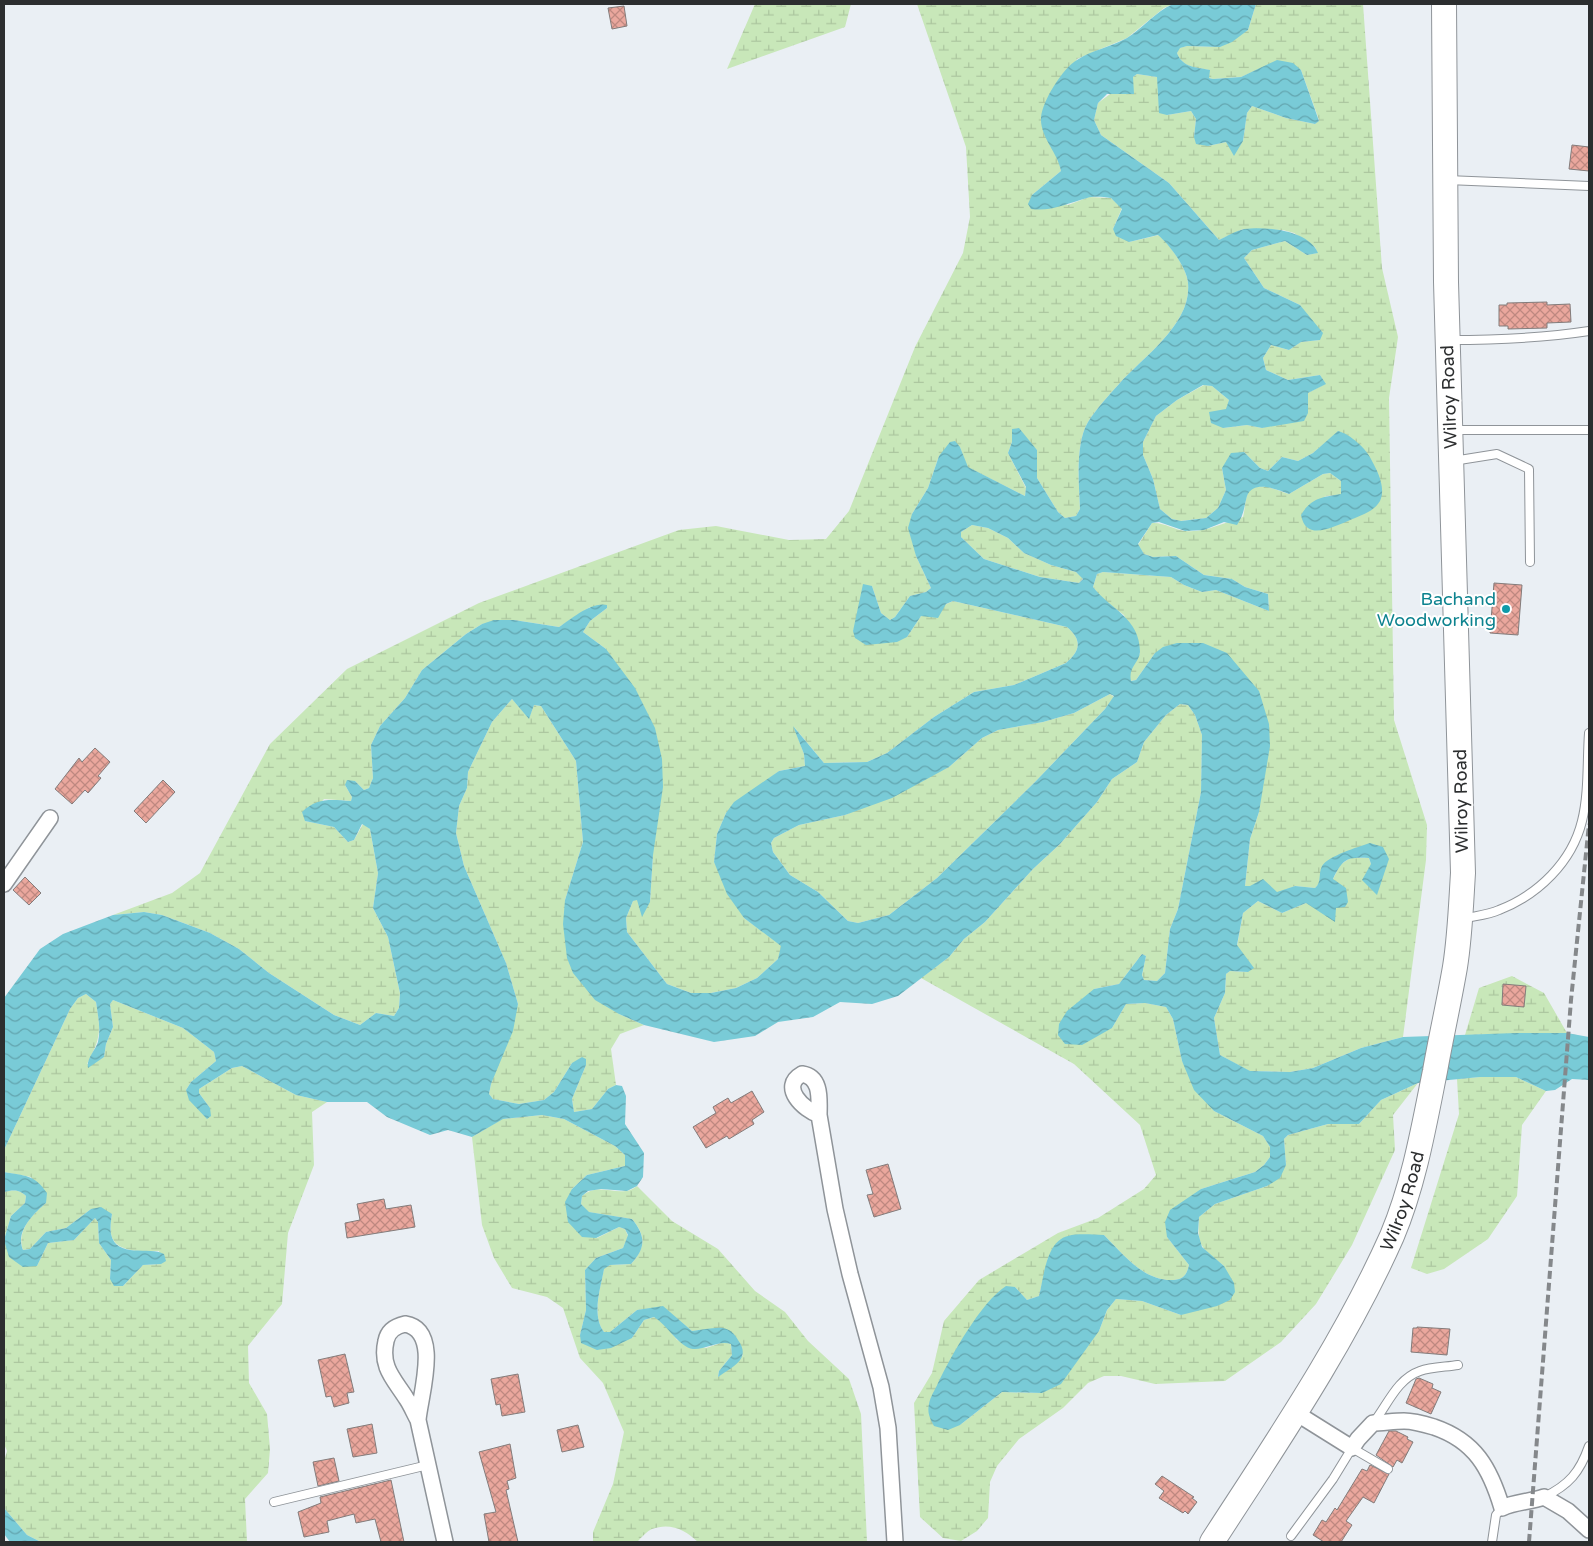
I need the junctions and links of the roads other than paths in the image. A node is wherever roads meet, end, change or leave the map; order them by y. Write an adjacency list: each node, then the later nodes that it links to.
1 (1444, 4): 2 (main road, Wilroy Road)
2 (1445, 180): 3 (lane); 5 (main road, Wilroy Road)
3 (1589, 186)
4 (1589, 331): 5 (lane)
5 (1447, 340): 6 (main road, Wilroy Road)
6 (1450, 430): 7 (lane); 8 (main road, Wilroy Road)
7 (1589, 430)
8 (1451, 461): 9 (lane); 13 (main road, Wilroy Road)
9 (1530, 562)
10 (1589, 733): 13 (lane)
11 (50, 818): 12 (street)
12 (4, 884)
13 (1460, 920): 16 (main road, Wilroy Road)
14 (820, 1115): 29 (street)
15 (1458, 1365): 18 (lane)
16 (1296, 1413): 20 (street); 30 (main road, Wilroy Road)
17 (418, 1420): 17 (street); 21 (street)
18 (1373, 1423): 20 (street); 25 (street)
19 (1589, 1446): 23 (lane)
20 (1352, 1448): 22 (lane); 27 (lane)
21 (428, 1465): 24 (lane); 28 (street)
22 (1388, 1469)
23 (1544, 1498): 25 (street); 26 (street)
24 (274, 1502)
25 (1502, 1508): 31 (lane)
26 (1589, 1530)
27 (1291, 1536)
28 (446, 1542)
29 (895, 1542)
30 (1212, 1542)
31 (1492, 1542)

